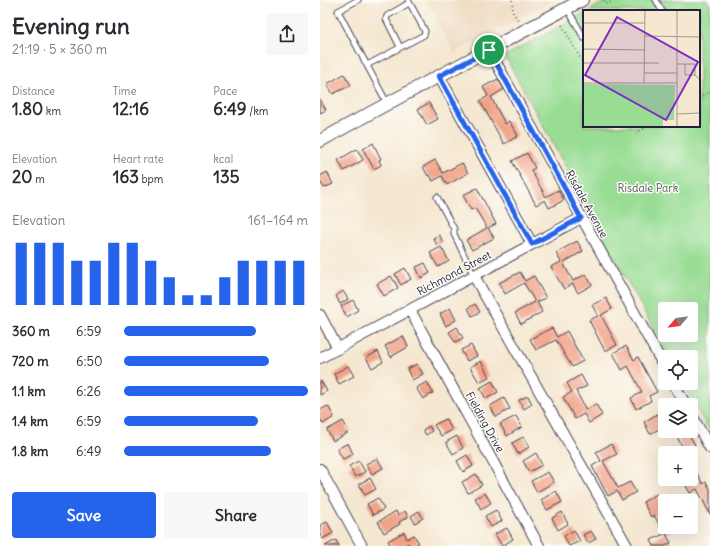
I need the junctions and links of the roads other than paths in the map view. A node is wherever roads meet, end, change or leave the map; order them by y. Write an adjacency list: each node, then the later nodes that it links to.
1 (358, 0): 10 (lane)
2 (582, 0): 5 (street)
3 (656, 0): 6 (lane)
4 (408, 2): 8 (lane); 8 (lane)
5 (567, 8): 7 (lane); 9 (street)
6 (661, 10)
7 (583, 36)
8 (400, 47): 10 (lane)
9 (489, 50): 11 (street); 15 (street, Risdale Avenue)
10 (367, 65): 12 (lane)
11 (439, 76): 12 (street); 16 (street)
12 (387, 103): 13 (street)
13 (320, 141)
14 (437, 197): 17 (lane)
15 (581, 218): 16 (street, Richmond Street); 21 (street, Risdale Avenue)
16 (532, 244): 17 (street, Richmond Street)
17 (474, 276): 18 (street, Richmond Street); 28 (street)
18 (410, 310): 20 (street, Richmond Street); 27 (street, Fielding Drive)
19 (320, 315): 20 (street)
20 (338, 349): 22 (street, Richmond Street)
21 (658, 356)
22 (320, 358)
23 (698, 427): 24 (street)
24 (710, 448)
25 (320, 469): 26 (street)
26 (362, 546)
27 (539, 546)
28 (627, 546)

